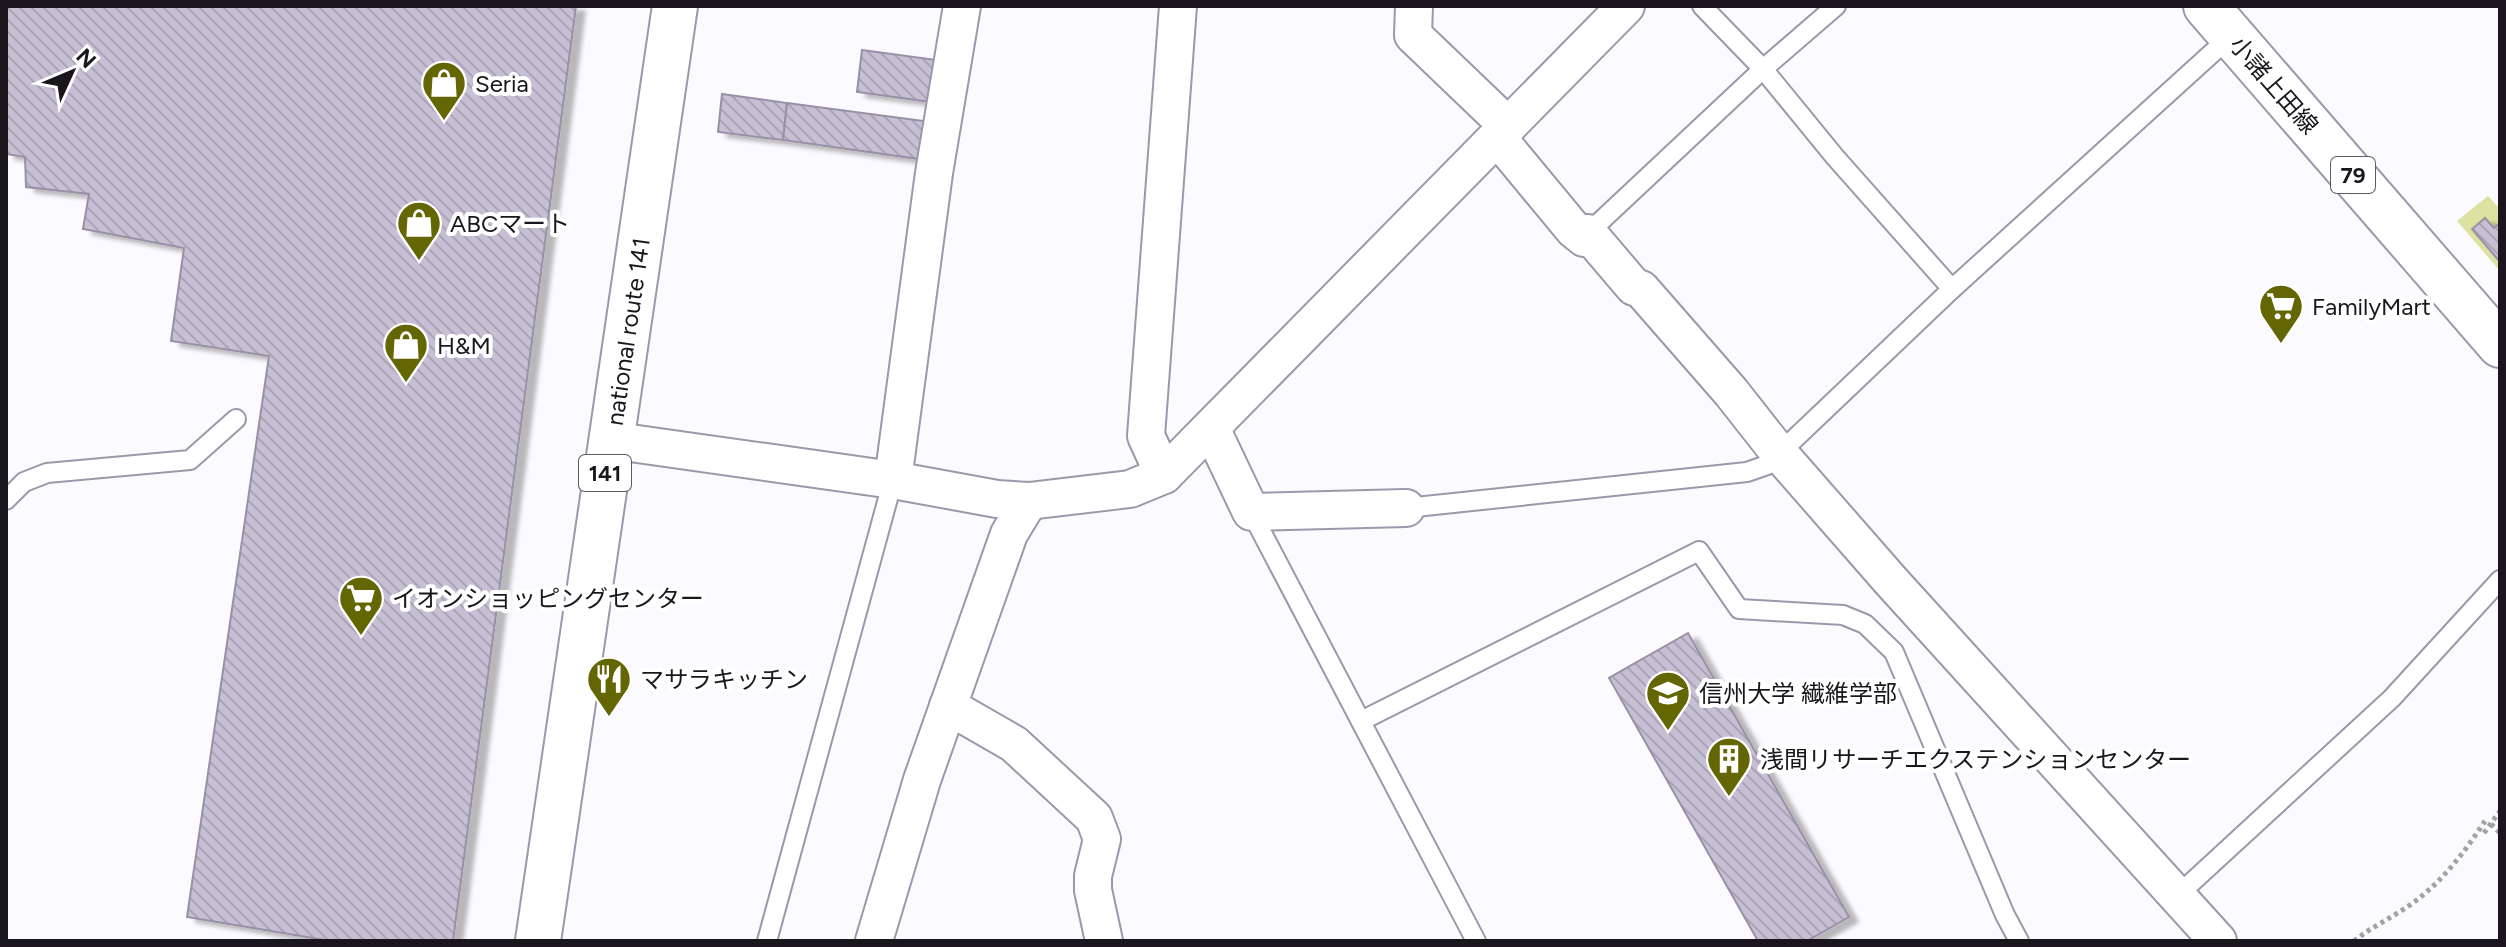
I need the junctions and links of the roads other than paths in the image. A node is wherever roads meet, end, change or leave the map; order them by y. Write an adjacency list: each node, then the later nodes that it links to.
1 (675, 6): 16 (main road, national route 141 / 141)
2 (962, 6): 19 (street)
3 (1178, 6): 18 (street)
4 (1414, 6): 10 (street)
5 (1626, 6): 10 (street)
6 (1702, 6): 9 (lane)
7 (1836, 6): 9 (lane)
8 (2219, 21): 12 (lane); 13 (main road, 小諸上田線 / 79)
9 (1763, 69): 11 (lane); 12 (lane)
10 (1503, 131): 11 (street); 15 (street)
11 (1588, 233): 17 (street)
12 (1952, 289): 17 (lane)
13 (2500, 345)
14 (236, 419): 20 (lane)
15 (1211, 428): 18 (street); 23 (street)
16 (609, 440): 19 (street); 28 (main road, national route 141 / 141)
17 (1772, 460): 22 (lane); 27 (street)
18 (1164, 475): 21 (street)
19 (893, 480): 21 (street); 29 (lane)
20 (6, 500)
21 (1029, 501): 25 (street)
22 (1406, 508): 23 (street)
23 (1251, 512): 26 (lane)
24 (2500, 580): 27 (lane)
25 (948, 706): 30 (street); 31 (street)
26 (1361, 721): 32 (lane); 33 (lane)
27 (2178, 895): 34 (street)
28 (538, 941)
29 (767, 941)
30 (874, 941)
31 (1104, 941)
32 (1476, 941)
33 (2019, 941)
34 (2218, 941)

